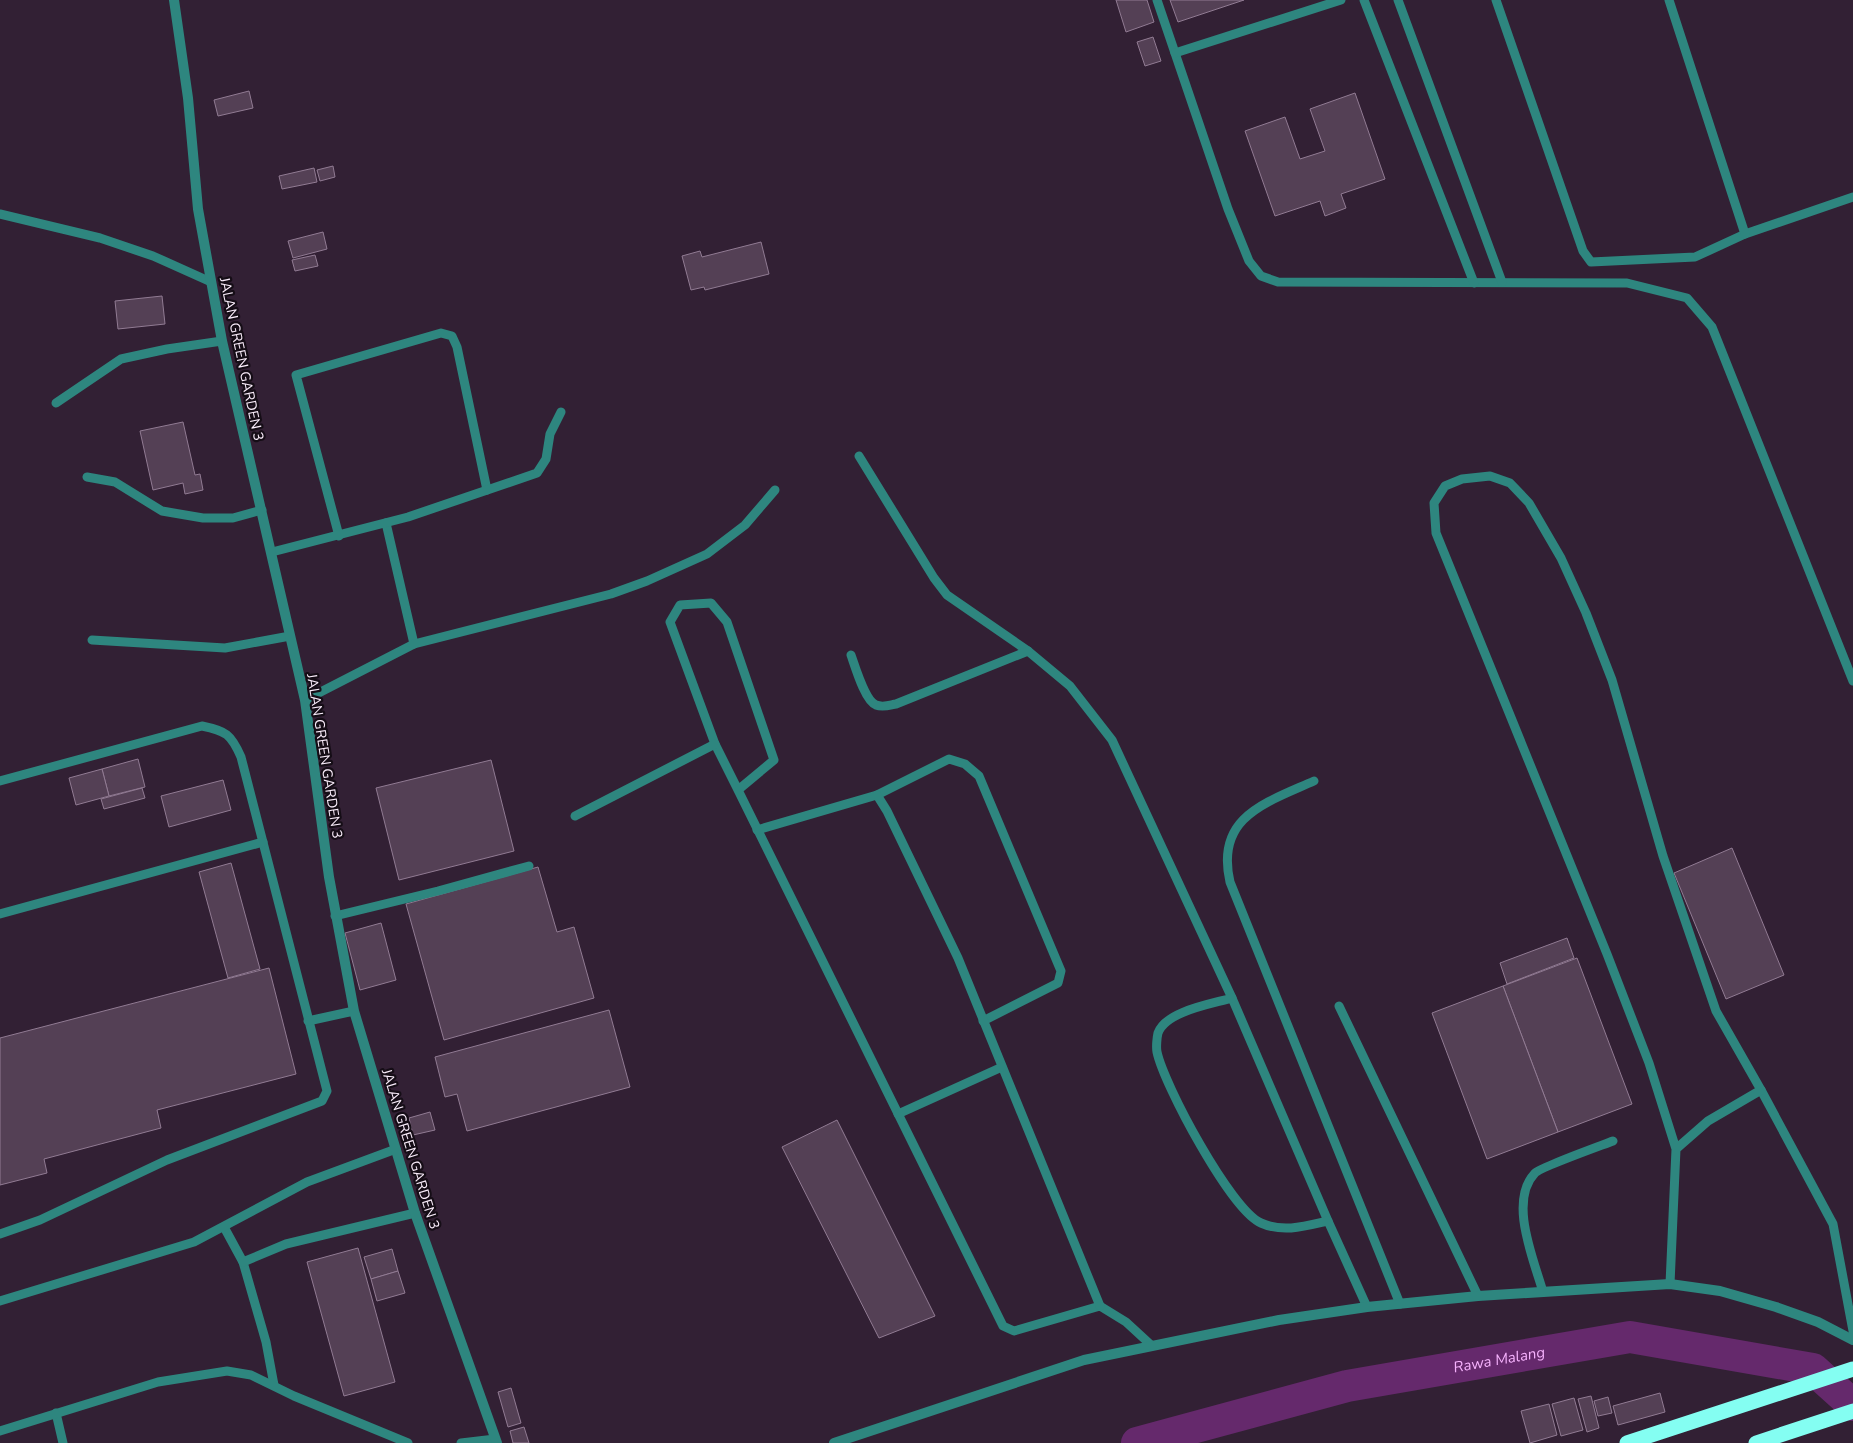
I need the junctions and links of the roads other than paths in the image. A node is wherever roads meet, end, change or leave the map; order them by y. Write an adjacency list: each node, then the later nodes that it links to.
1 (174, 0): 12 (street, JALAN GREEN GARDEN 3)
2 (1157, 0): 8 (lane)
3 (1342, 0): 8 (lane)
4 (1364, 0): 14 (lane)
5 (1398, 0): 13 (lane)
6 (1496, 0): 11 (lane)
7 (1669, 0): 11 (lane)
8 (1175, 53): 14 (lane)
9 (1853, 197): 11 (lane)
10 (0, 214): 12 (lane)
11 (1745, 234)
12 (211, 282): 15 (street, JALAN GREEN GARDEN 3)
13 (1502, 282): 14 (lane); 31 (lane)
14 (1474, 283)
15 (222, 341): 16 (lane); 22 (street, JALAN GREEN GARDEN 3)
16 (56, 403)
17 (561, 412): 20 (lane)
18 (859, 456): 29 (lane)
19 (87, 478): 22 (lane)
20 (487, 490): 23 (lane); 24 (lane)
21 (775, 490): 28 (lane)
22 (262, 510): 25 (street, JALAN GREEN GARDEN 3)
23 (386, 523): 24 (lane); 28 (lane)
24 (339, 536): 25 (lane)
25 (272, 552): 26 (street, JALAN GREEN GARDEN 3)
26 (290, 636): 27 (lane); 32 (street, JALAN GREEN GARDEN 3)
27 (92, 640)
28 (414, 644): 32 (lane)
29 (1028, 651): 30 (lane); 44 (lane)
30 (851, 655)
31 (1853, 681)
32 (305, 700): 43 (street, JALAN GREEN GARDEN 3)
33 (715, 744): 36 (lane); 36 (lane); 38 (lane)
34 (0, 781): 40 (lane)
35 (1314, 781): 64 (lane)
36 (738, 790): 39 (lane)
37 (877, 794): 39 (lane); 48 (lane); 48 (lane)
38 (575, 816)
39 (758, 830): 51 (lane)
40 (263, 842): 42 (lane); 47 (lane)
41 (530, 866): 43 (lane)
42 (0, 914)
43 (335, 916): 46 (street, JALAN GREEN GARDEN 3)
44 (1232, 998): 56 (lane); 56 (lane)
45 (1339, 1006): 62 (lane)
46 (354, 1011): 47 (lane); 53 (street, JALAN GREEN GARDEN 3)
47 (308, 1021): 58 (lane)
48 (983, 1021): 49 (lane)
49 (1002, 1067): 51 (lane); 65 (lane)
50 (1761, 1090): 54 (lane); 54 (lane); 67 (lane)
51 (898, 1114): 65 (lane)
52 (1613, 1141): 61 (lane)
53 (396, 1149): 55 (street, JALAN GREEN GARDEN 3); 57 (lane)
54 (1676, 1149): 60 (lane)
55 (415, 1213): 59 (lane); 75 (street, JALAN GREEN GARDEN 3)
56 (1328, 1221): 66 (lane)
57 (224, 1227): 59 (lane); 63 (lane)
58 (0, 1234)
59 (243, 1262): 71 (lane)
60 (1670, 1284): 61 (street); 68 (street)
61 (1543, 1292): 62 (street)
62 (1478, 1296): 64 (street)
63 (0, 1301)
64 (1400, 1304): 66 (street)
65 (1100, 1306): 69 (lane)
66 (1367, 1307): 69 (street)
67 (1853, 1331)
68 (1853, 1340)
69 (1150, 1345): 79 (street)
70 (1853, 1369): 80 (highway)
71 (274, 1385): 73 (lane); 77 (lane)
72 (1853, 1411): 81 (highway)
73 (56, 1413): 74 (lane); 76 (lane)
74 (0, 1431)
75 (496, 1441): 78 (lane)
76 (63, 1443)
77 (408, 1443)
78 (461, 1443)
79 (834, 1443)
80 (1627, 1443)
81 (1756, 1443)

